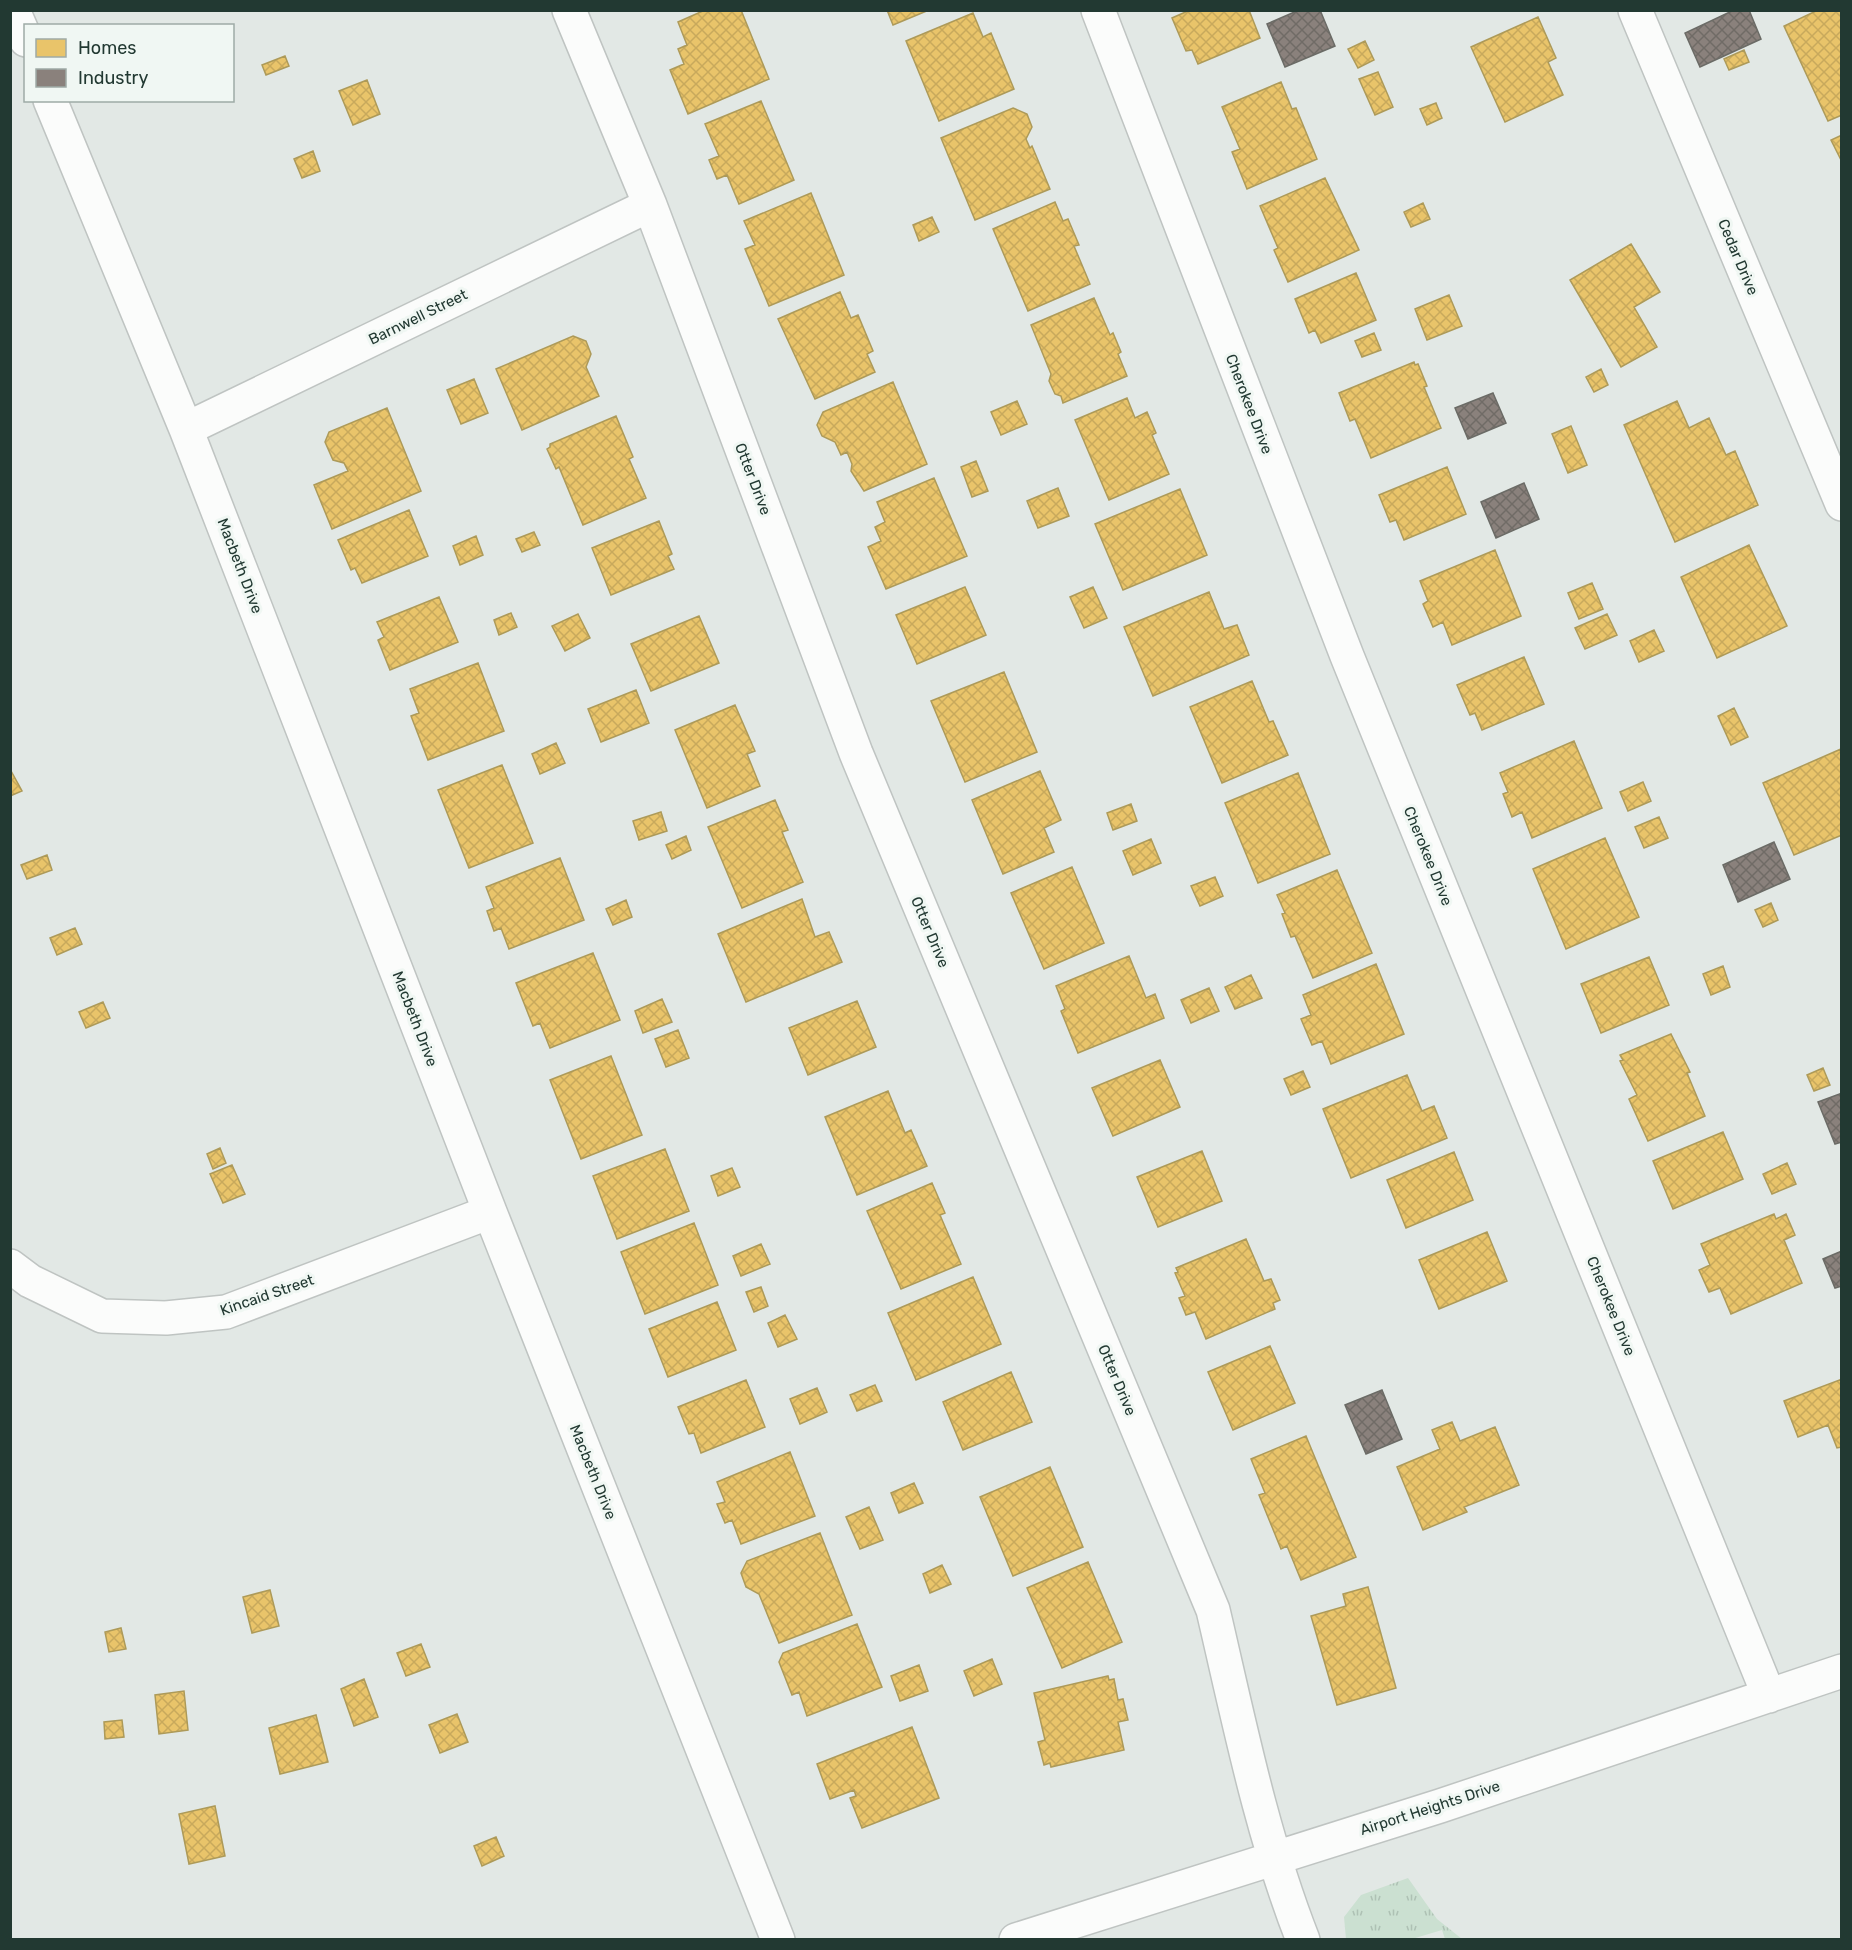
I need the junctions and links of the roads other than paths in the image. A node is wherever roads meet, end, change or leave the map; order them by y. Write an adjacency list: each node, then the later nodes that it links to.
1 (13, 10): 5 (street)
2 (569, 10): 7 (street, Otter Drive)
3 (1098, 10): 13 (street, Cherokee Drive)
4 (1635, 10): 9 (street, Cedar Drive)
5 (24, 35)
6 (51, 102): 8 (street, Macbeth Drive)
7 (650, 205): 8 (street, Barnwell Street); 14 (street, Otter Drive)
8 (186, 429): 10 (street, Macbeth Drive)
9 (1842, 504)
10 (490, 1212): 11 (street, Kincaid Street); 15 (street, Macbeth Drive)
11 (10, 1266)
12 (1842, 1671): 13 (street, Airport Heights Drive)
13 (1770, 1696): 14 (street, Airport Heights Drive)
14 (1274, 1857): 16 (street, Airport Heights Drive); 17 (street, Otter Drive)
15 (778, 1940)
16 (1016, 1940)
17 (1304, 1940)

